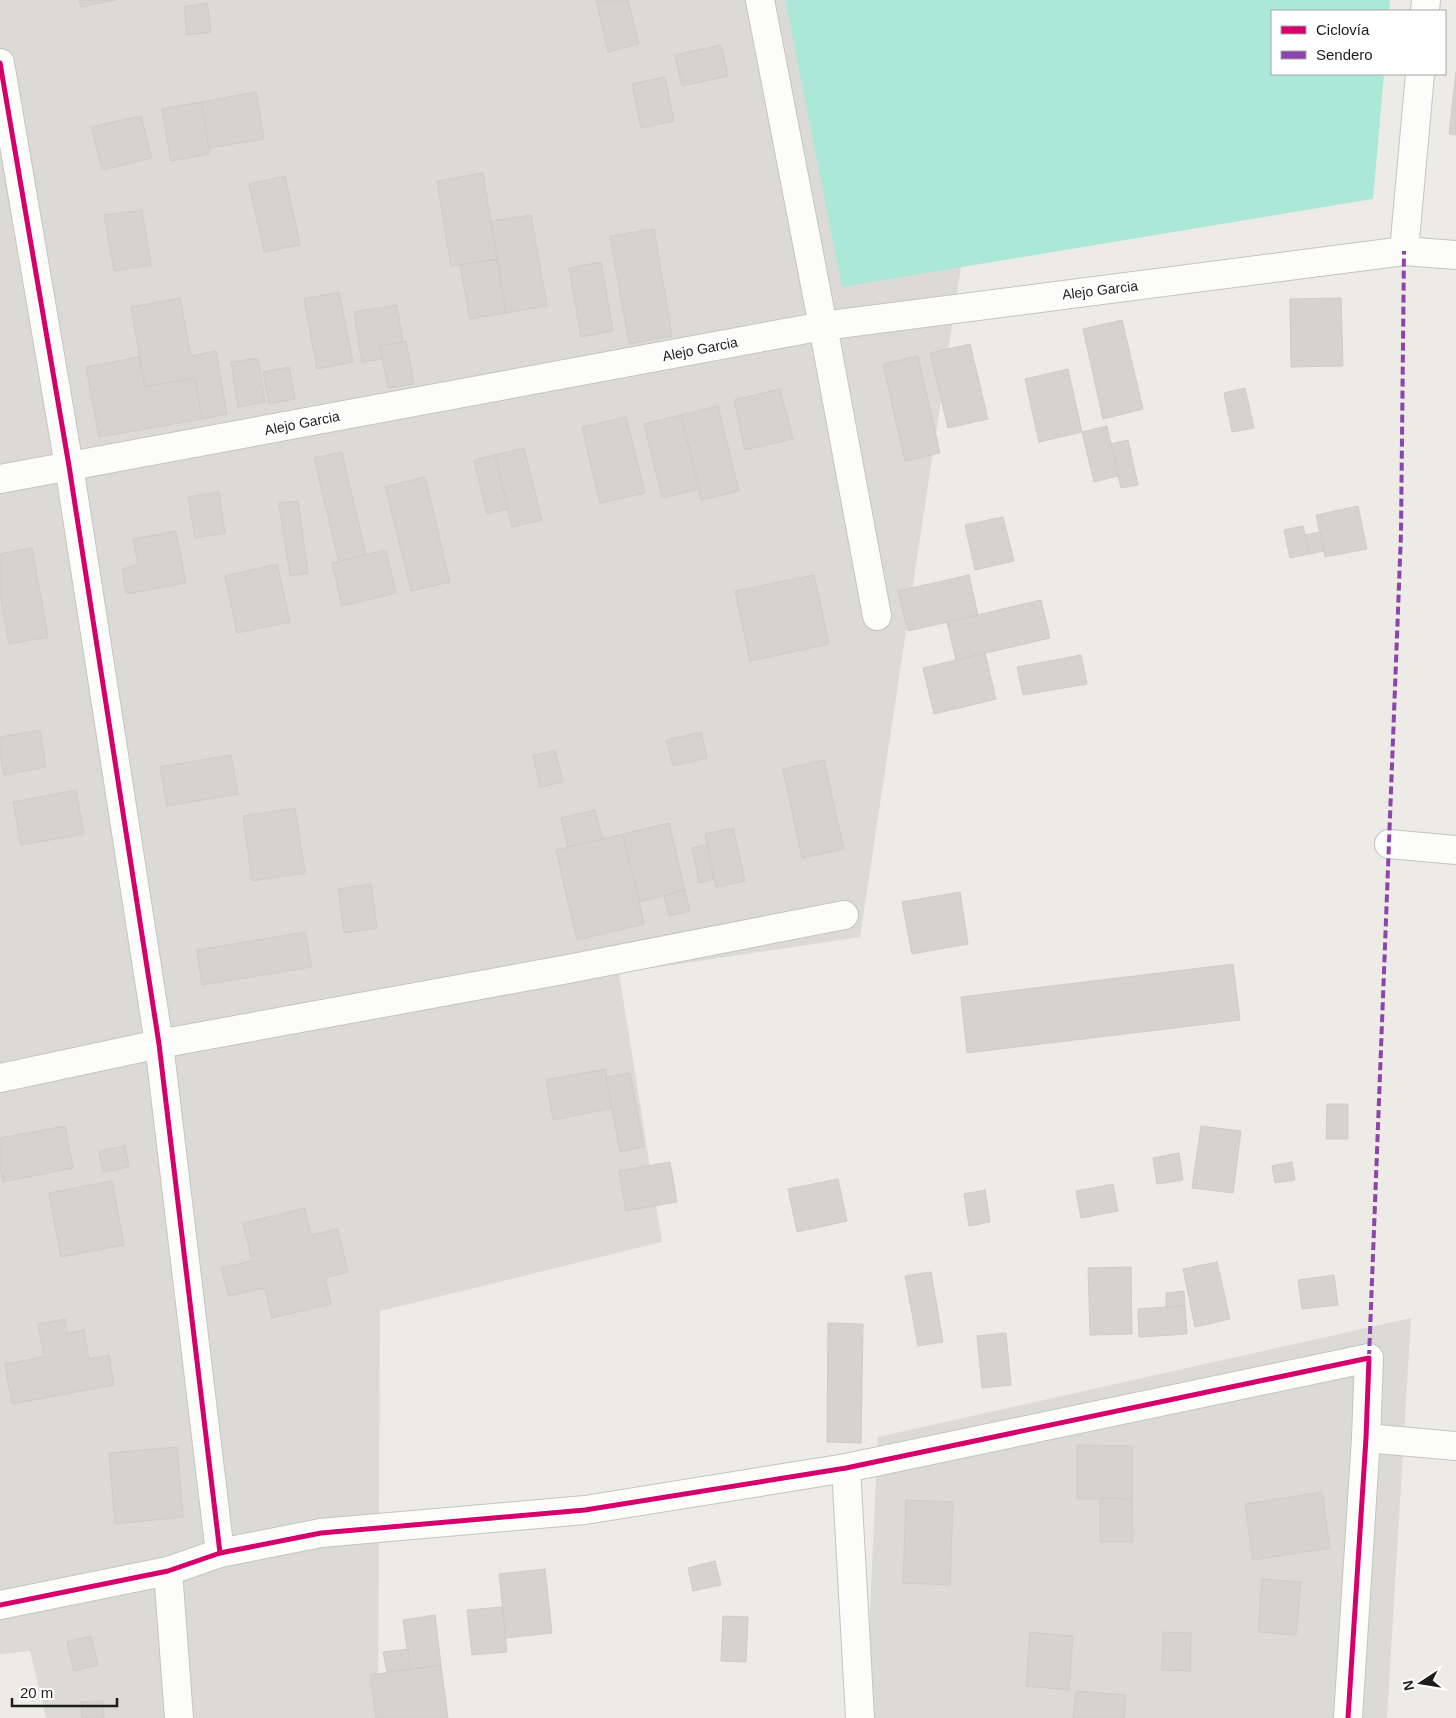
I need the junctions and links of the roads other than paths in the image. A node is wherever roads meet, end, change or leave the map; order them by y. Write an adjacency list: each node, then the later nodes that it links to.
1 (760, 0): 6 (street)
2 (0, 63): 7 (street)
3 (1420, 75): 4 (street)
4 (1404, 251): 5 (street, Alejo Garcia); 6 (street, Alejo Garcia)
5 (1456, 255)
6 (823, 326): 7 (street, Alejo Garcia); 9 (street)
7 (69, 466): 8 (street, Alejo Garcia); 13 (street)
8 (0, 479)
9 (877, 616)
10 (1389, 844): 11 (street)
11 (1456, 850)
12 (844, 915): 13 (street)
13 (160, 1044): 14 (street); 18 (street)
14 (0, 1078)
15 (1366, 1438): 16 (street); 17 (street); 23 (street)
16 (1456, 1446)
17 (846, 1468): 18 (street); 22 (street)
18 (220, 1552): 19 (street)
19 (168, 1571): 20 (street); 21 (street)
20 (0, 1604)
21 (179, 1718)
22 (860, 1718)
23 (1348, 1718)

